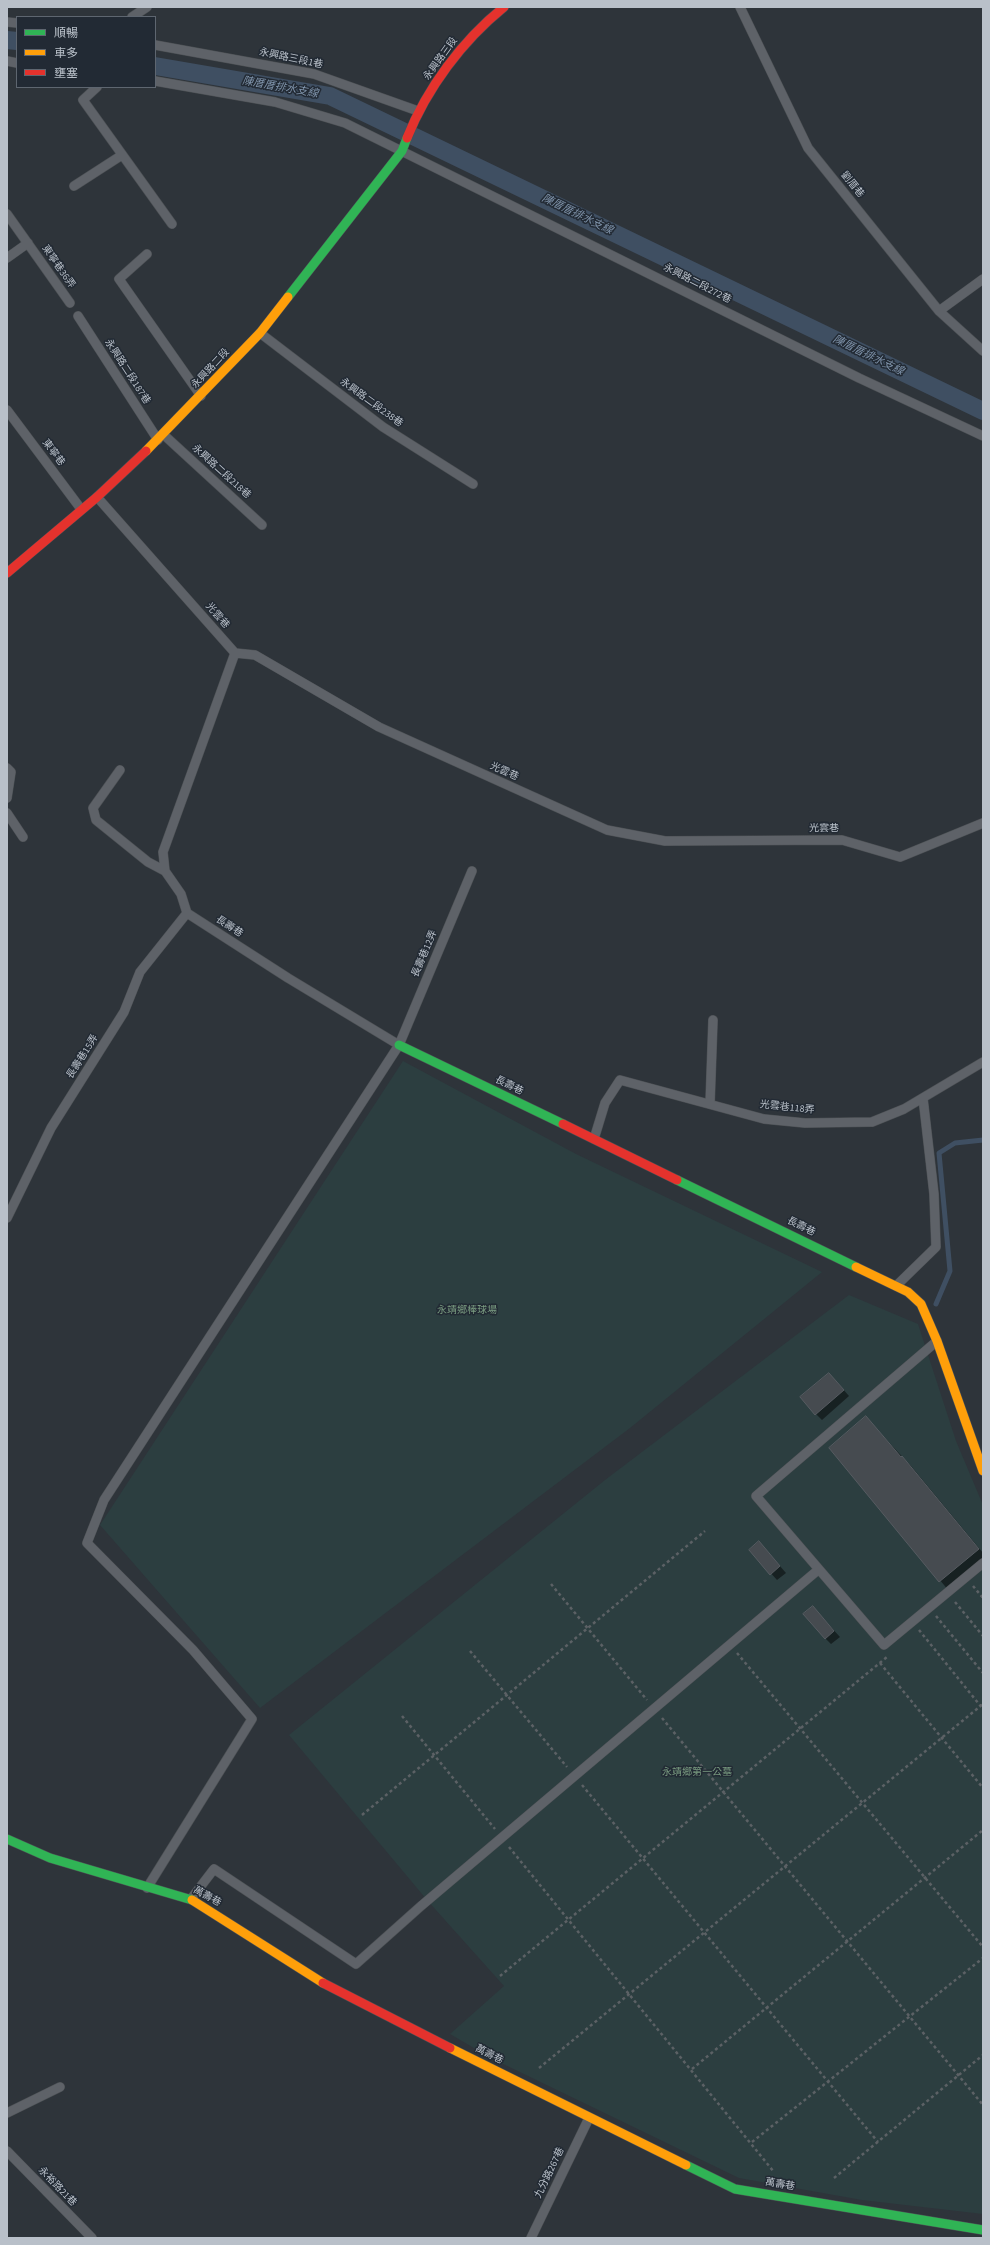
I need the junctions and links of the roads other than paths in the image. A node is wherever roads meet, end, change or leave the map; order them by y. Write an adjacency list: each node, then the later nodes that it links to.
1 (147, 7): 4 (lane)
2 (504, 7): 8 (street, 永興路三段)
3 (740, 7): 19 (lane, 劉厝巷)
4 (134, 16)
5 (156, 45): 8 (lane, 永興路三段1巷)
6 (156, 81): 9 (lane, 永興路二段272巷)
7 (96, 88): 10 (lane)
8 (418, 112): 9 (street, 永興路三段)
9 (402, 151): 21 (street, 永興路二段); 25 (lane, 永興路二段272巷)
10 (122, 154): 11 (lane); 13 (lane)
11 (74, 186)
12 (7, 214): 14 (lane, 東寧巷36弄)
13 (172, 224)
14 (28, 243): 16 (lane, 東寧巷36弄); 18 (lane, 東寧巷36弄)
15 (148, 254): 23 (lane)
16 (7, 258)
17 (983, 278): 19 (lane)
18 (70, 303)
19 (939, 310): 22 (lane, 劉厝巷)
20 (78, 316): 26 (lane, 永興路二段187巷)
21 (260, 333): 23 (street, 永興路二段); 27 (lane, 永興路二段238巷)
22 (983, 351)
23 (201, 396): 26 (street, 永興路二段)
24 (7, 410): 29 (lane, 東寧巷)
25 (983, 436)
26 (161, 438): 28 (street, 永興路二段); 30 (lane, 永興路二段218巷)
27 (474, 484)
28 (97, 497): 29 (street, 永興路二段); 32 (lane, 光雲巷)
29 (81, 509): 31 (street, 永興路二段)
30 (262, 525)
31 (7, 573)
32 (235, 653): 37 (lane, 光雲巷); 39 (lane)
33 (7, 768): 35 (lane)
34 (120, 770): 39 (lane)
35 (7, 798)
36 (7, 813): 38 (lane)
37 (983, 823)
38 (23, 837)
39 (165, 871): 41 (lane)
40 (472, 871): 43 (lane, 長壽巷12弄)
41 (187, 913): 43 (lane, 長壽巷); 48 (lane, 長壽巷15弄)
42 (713, 1020): 46 (lane)
43 (399, 1045): 47 (street, 長壽巷); 55 (lane, 長壽巷12弄)
44 (983, 1062): 45 (lane, 光雲巷118弄)
45 (923, 1098): 46 (lane, 光雲巷118弄); 49 (lane)
46 (710, 1104): 47 (lane, 光雲巷118弄)
47 (594, 1139): 49 (street, 長壽巷)
48 (7, 1218)
49 (896, 1286): 50 (street, 長壽巷)
50 (937, 1341): 51 (street, 長壽巷); 53 (lane)
51 (983, 1471)
52 (983, 1563): 53 (lane)
53 (818, 1570): 56 (lane)
54 (7, 1839): 55 (street, 萬壽巷)
55 (148, 1888): 56 (street, 萬壽巷)
56 (191, 1899): 59 (street, 萬壽巷)
57 (60, 2087): 58 (lane)
58 (7, 2113)
59 (589, 2118): 61 (street, 萬壽巷); 63 (lane, 九分路267巷)
60 (7, 2151): 62 (lane, 永裕路21巷)
61 (983, 2230)
62 (92, 2238)
63 (531, 2238)

